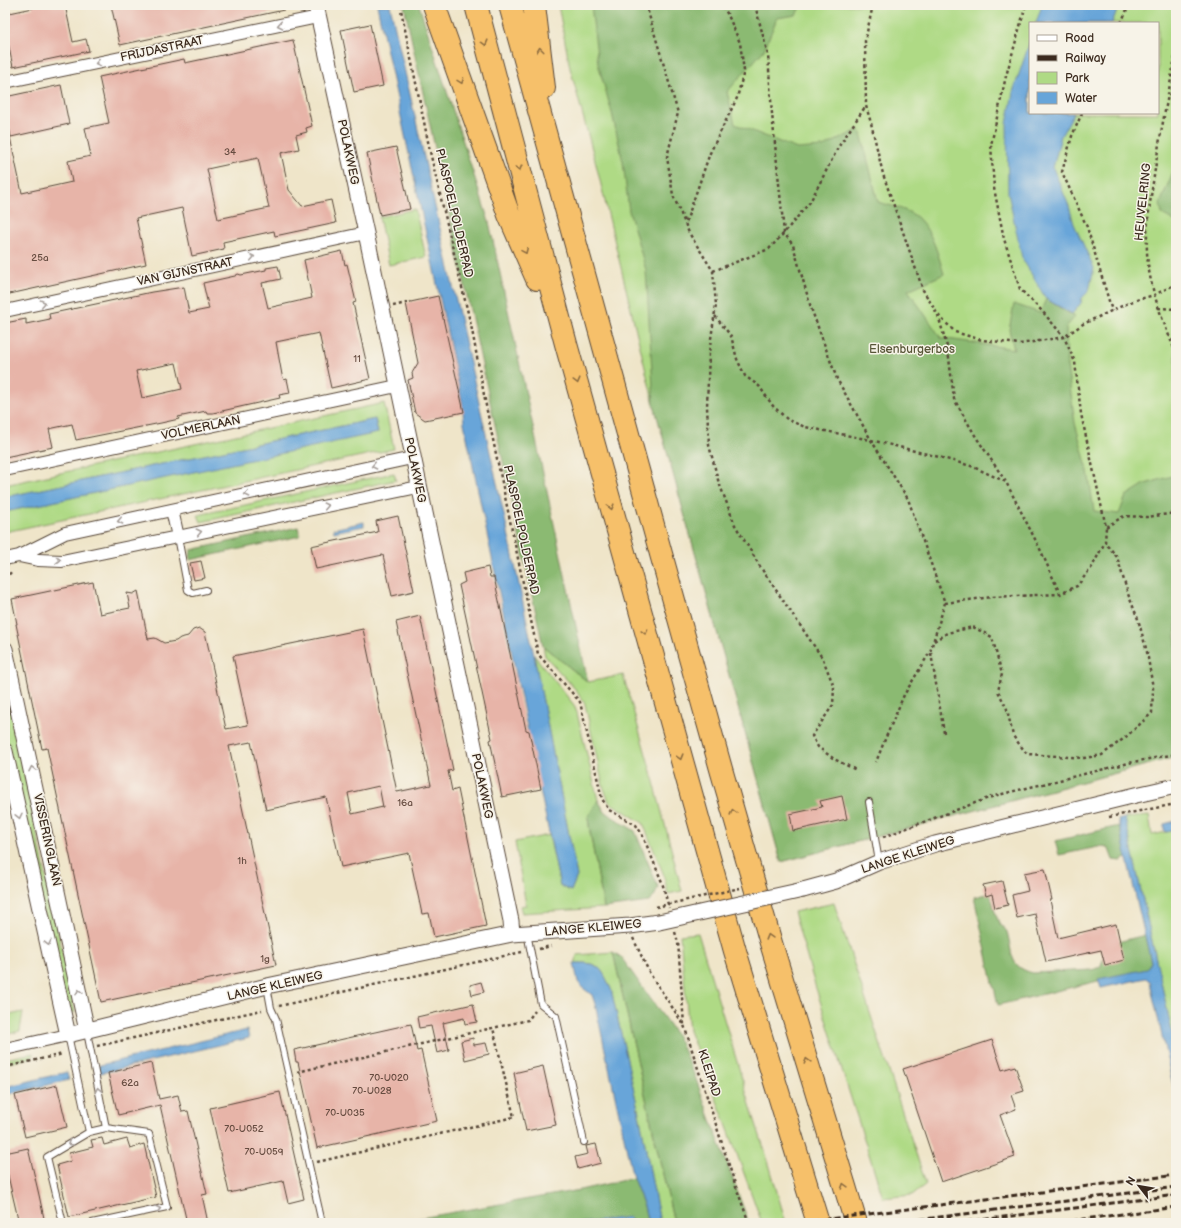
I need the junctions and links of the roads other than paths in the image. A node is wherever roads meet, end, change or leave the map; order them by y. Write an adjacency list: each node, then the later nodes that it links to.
1 (434, 5): 10 (highway, one-way to 10)
2 (476, 5): 10 (highway, one-way to 10)
3 (510, 5): 7 (highway)
4 (534, 5): 7 (highway, one-way to 4)
5 (317, 11): 6 (street, FRIJDASTRAAT, one-way to 6); 8 (street, POLAKWEG)
6 (6, 78)
7 (552, 159): 37 (highway, one-way to 7)
8 (366, 233): 9 (street, VAN GIJNSTRAAT, one-way to 8); 11 (street, POLAKWEG)
9 (5, 311)
10 (566, 344): 36 (highway, one-way to 36)
11 (397, 386): 12 (street, POLAKWEG); 13 (street, VOLMERLAAN)
12 (412, 458): 14 (street, POLAKWEG); 15 (street, one-way to 15)
13 (5, 470)
14 (418, 487): 16 (street, one-way to 14); 25 (street, POLAKWEG)
15 (172, 510): 16 (street); 17 (street, one-way to 17)
16 (178, 537): 17 (street, one-way to 16); 19 (lane)
17 (20, 556): 18 (street)
18 (5, 558)
19 (206, 590)
20 (5, 649): 27 (street, VISSERINGLAAN, one-way to 20)
21 (5, 751): 28 (street, VISSERINGLAAN, one-way to 28)
22 (1176, 786): 24 (street, LANGE KLEIWEG)
23 (869, 802): 24 (lane)
24 (878, 862): 25 (street, LANGE KLEIWEG, bridge)
25 (520, 934): 26 (street, LANGE KLEIWEG); 32 (lane)
26 (267, 986): 27 (street, LANGE KLEIWEG); 35 (lane)
27 (87, 1031): 28 (street, LANGE KLEIWEG); 30 (lane, one-way to 27)
28 (68, 1035): 29 (street, LANGE KLEIWEG); 31 (lane)
29 (5, 1049)
30 (106, 1128): 31 (lane); 34 (lane, one-way to 30)
31 (89, 1132): 33 (lane, one-way to 33)
32 (584, 1142)
33 (62, 1223)
34 (92, 1223)
35 (322, 1223)
36 (818, 1223)
37 (856, 1223)

